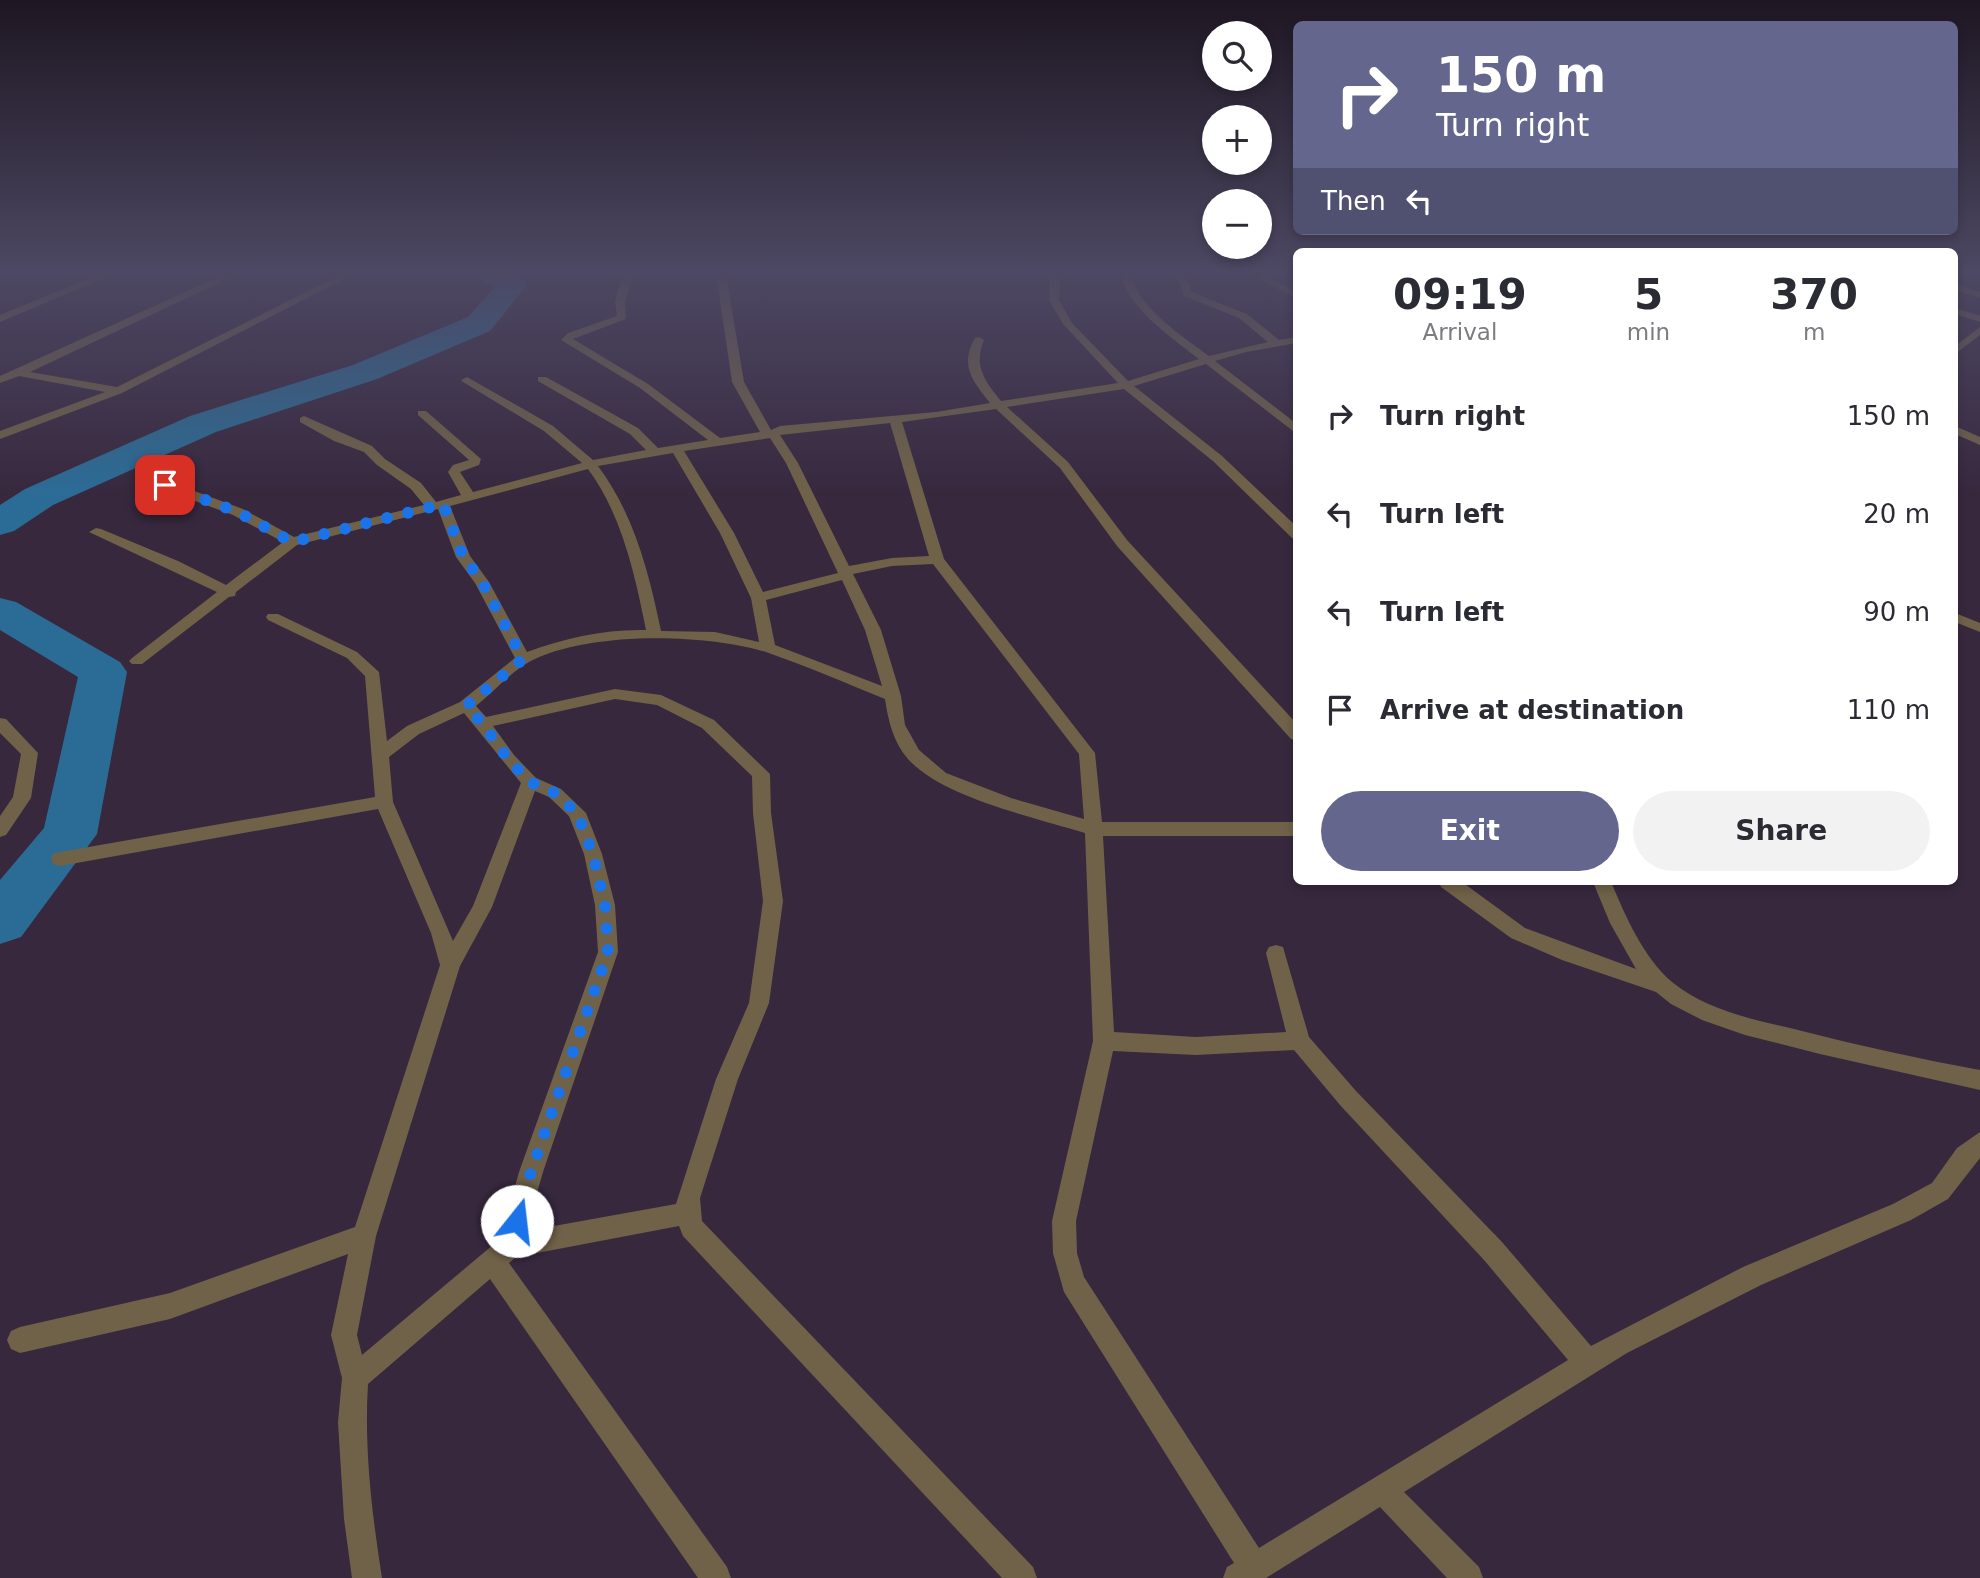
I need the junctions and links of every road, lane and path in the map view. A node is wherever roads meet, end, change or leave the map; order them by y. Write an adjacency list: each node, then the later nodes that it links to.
1 (75, 347): 10 (street)
2 (206, 347): 15 (street)
3 (581, 347): 24 (street)
4 (732, 347): 22 (street)
5 (976, 347): 16 (street)
6 (1088, 347): 14 (street)
7 (1191, 347): 9 (street)
8 (1258, 347): 9 (street)
9 (1209, 360): 14 (street); 20 (street)
10 (18, 373): 12 (street); 15 (street)
11 (542, 379): 27 (street)
12 (0, 380)
13 (467, 380): 28 (street)
14 (1126, 385): 16 (street); 33 (street)
15 (118, 391): 23 (street)
16 (999, 406): 18 (street); 50 (street)
17 (422, 413): 30 (street)
18 (895, 419): 22 (street); 35 (street)
19 (304, 420): 31 (street)
20 (1293, 427)
21 (1958, 431): 25 (street)
22 (770, 434): 24 (street); 36 (street)
23 (0, 435)
24 (716, 441): 26 (street)
25 (1980, 441)
26 (677, 449): 27 (street); 38 (street)
27 (655, 452): 28 (street)
28 (590, 464): 30 (street); 42 (street)
29 (165, 485): 34 (street)
30 (469, 497): 31 (street)
31 (438, 505): 34 (street); 44 (street)
32 (96, 531): 37 (street)
33 (1293, 531)
34 (292, 542): 37 (street)
35 (937, 560): 36 (street); 54 (street)
36 (845, 573): 38 (street); 46 (street)
37 (230, 593): 45 (street)
38 (758, 598): 43 (street)
39 (273, 617): 51 (street)
40 (1958, 618): 41 (street)
41 (1980, 628)
42 (654, 634): 43 (street); 44 (street)
43 (768, 648): 46 (street)
44 (523, 659): 47 (street)
45 (137, 661)
46 (892, 696): 54 (street)
47 (466, 706): 49 (street); 51 (street)
48 (0, 723): 56 (street)
49 (482, 723): 52 (street); 67 (street)
50 (1293, 731)
51 (380, 754): 53 (street)
52 (530, 782): 61 (street); 69 (street)
53 (384, 802): 57 (street); 61 (street)
54 (1094, 829): 55 (street); 63 (street)
55 (1293, 829)
56 (0, 830)
57 (61, 859)
58 (1452, 885): 62 (street)
59 (1603, 885): 62 (street)
60 (1276, 953): 64 (street)
61 (450, 965): 68 (street)
62 (1663, 986): 65 (street)
63 (1104, 1041): 64 (street); 74 (street)
64 (1300, 1041): 71 (street)
65 (1980, 1080)
66 (1980, 1143): 71 (street)
67 (687, 1213): 69 (street); 77 (street)
68 (364, 1236): 70 (street); 72 (street)
69 (501, 1254): 72 (street); 76 (street)
70 (20, 1340)
71 (1587, 1362): 73 (street)
72 (355, 1378): 75 (street)
73 (1381, 1488): 74 (street); 78 (street)
74 (1246, 1573)
75 (367, 1578)
76 (716, 1578)
77 (1022, 1578)
78 (1468, 1578)

